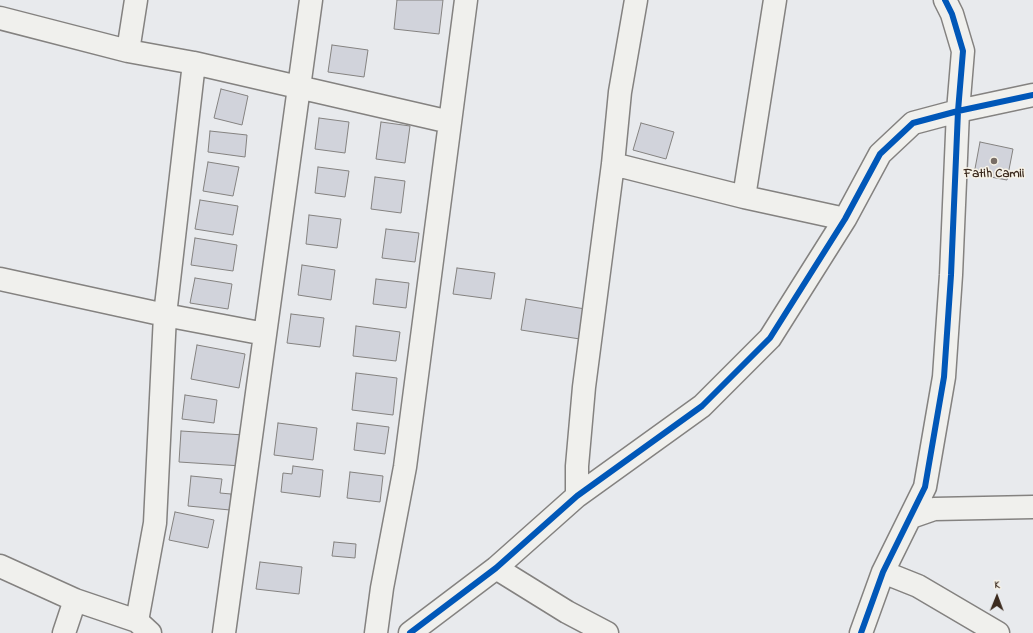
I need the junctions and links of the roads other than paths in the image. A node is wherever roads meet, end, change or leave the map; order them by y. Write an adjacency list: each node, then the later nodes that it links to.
1 (136, 0): 8 (street)
2 (312, 0): 10 (street)
3 (466, 0): 13 (street)
4 (636, 0): 14 (street)
5 (775, 0): 15 (street)
6 (944, 0): 12 (street)
7 (0, 18): 8 (street)
8 (128, 51): 9 (street)
9 (194, 63): 10 (street); 18 (street)
10 (300, 87): 13 (street); 19 (street)
11 (1033, 95): 12 (street)
12 (958, 111): 16 (street); 22 (street)
13 (450, 122): 30 (street)
14 (613, 164): 15 (street); 20 (street)
15 (744, 197): 16 (street)
16 (845, 219): 20 (street)
17 (0, 279): 18 (street)
18 (165, 315): 19 (street); 27 (street)
19 (266, 334): 29 (street)
20 (577, 496): 24 (street)
21 (1033, 507): 22 (street)
22 (911, 517): 25 (street)
23 (0, 566): 26 (street)
24 (496, 568): 31 (street); 32 (street)
25 (883, 572): 33 (street); 34 (street)
26 (75, 600): 27 (street); 28 (street)
27 (144, 627)
28 (64, 633)
29 (224, 633)
30 (376, 633)
31 (410, 633)
32 (607, 633)
33 (861, 633)
34 (998, 633)

